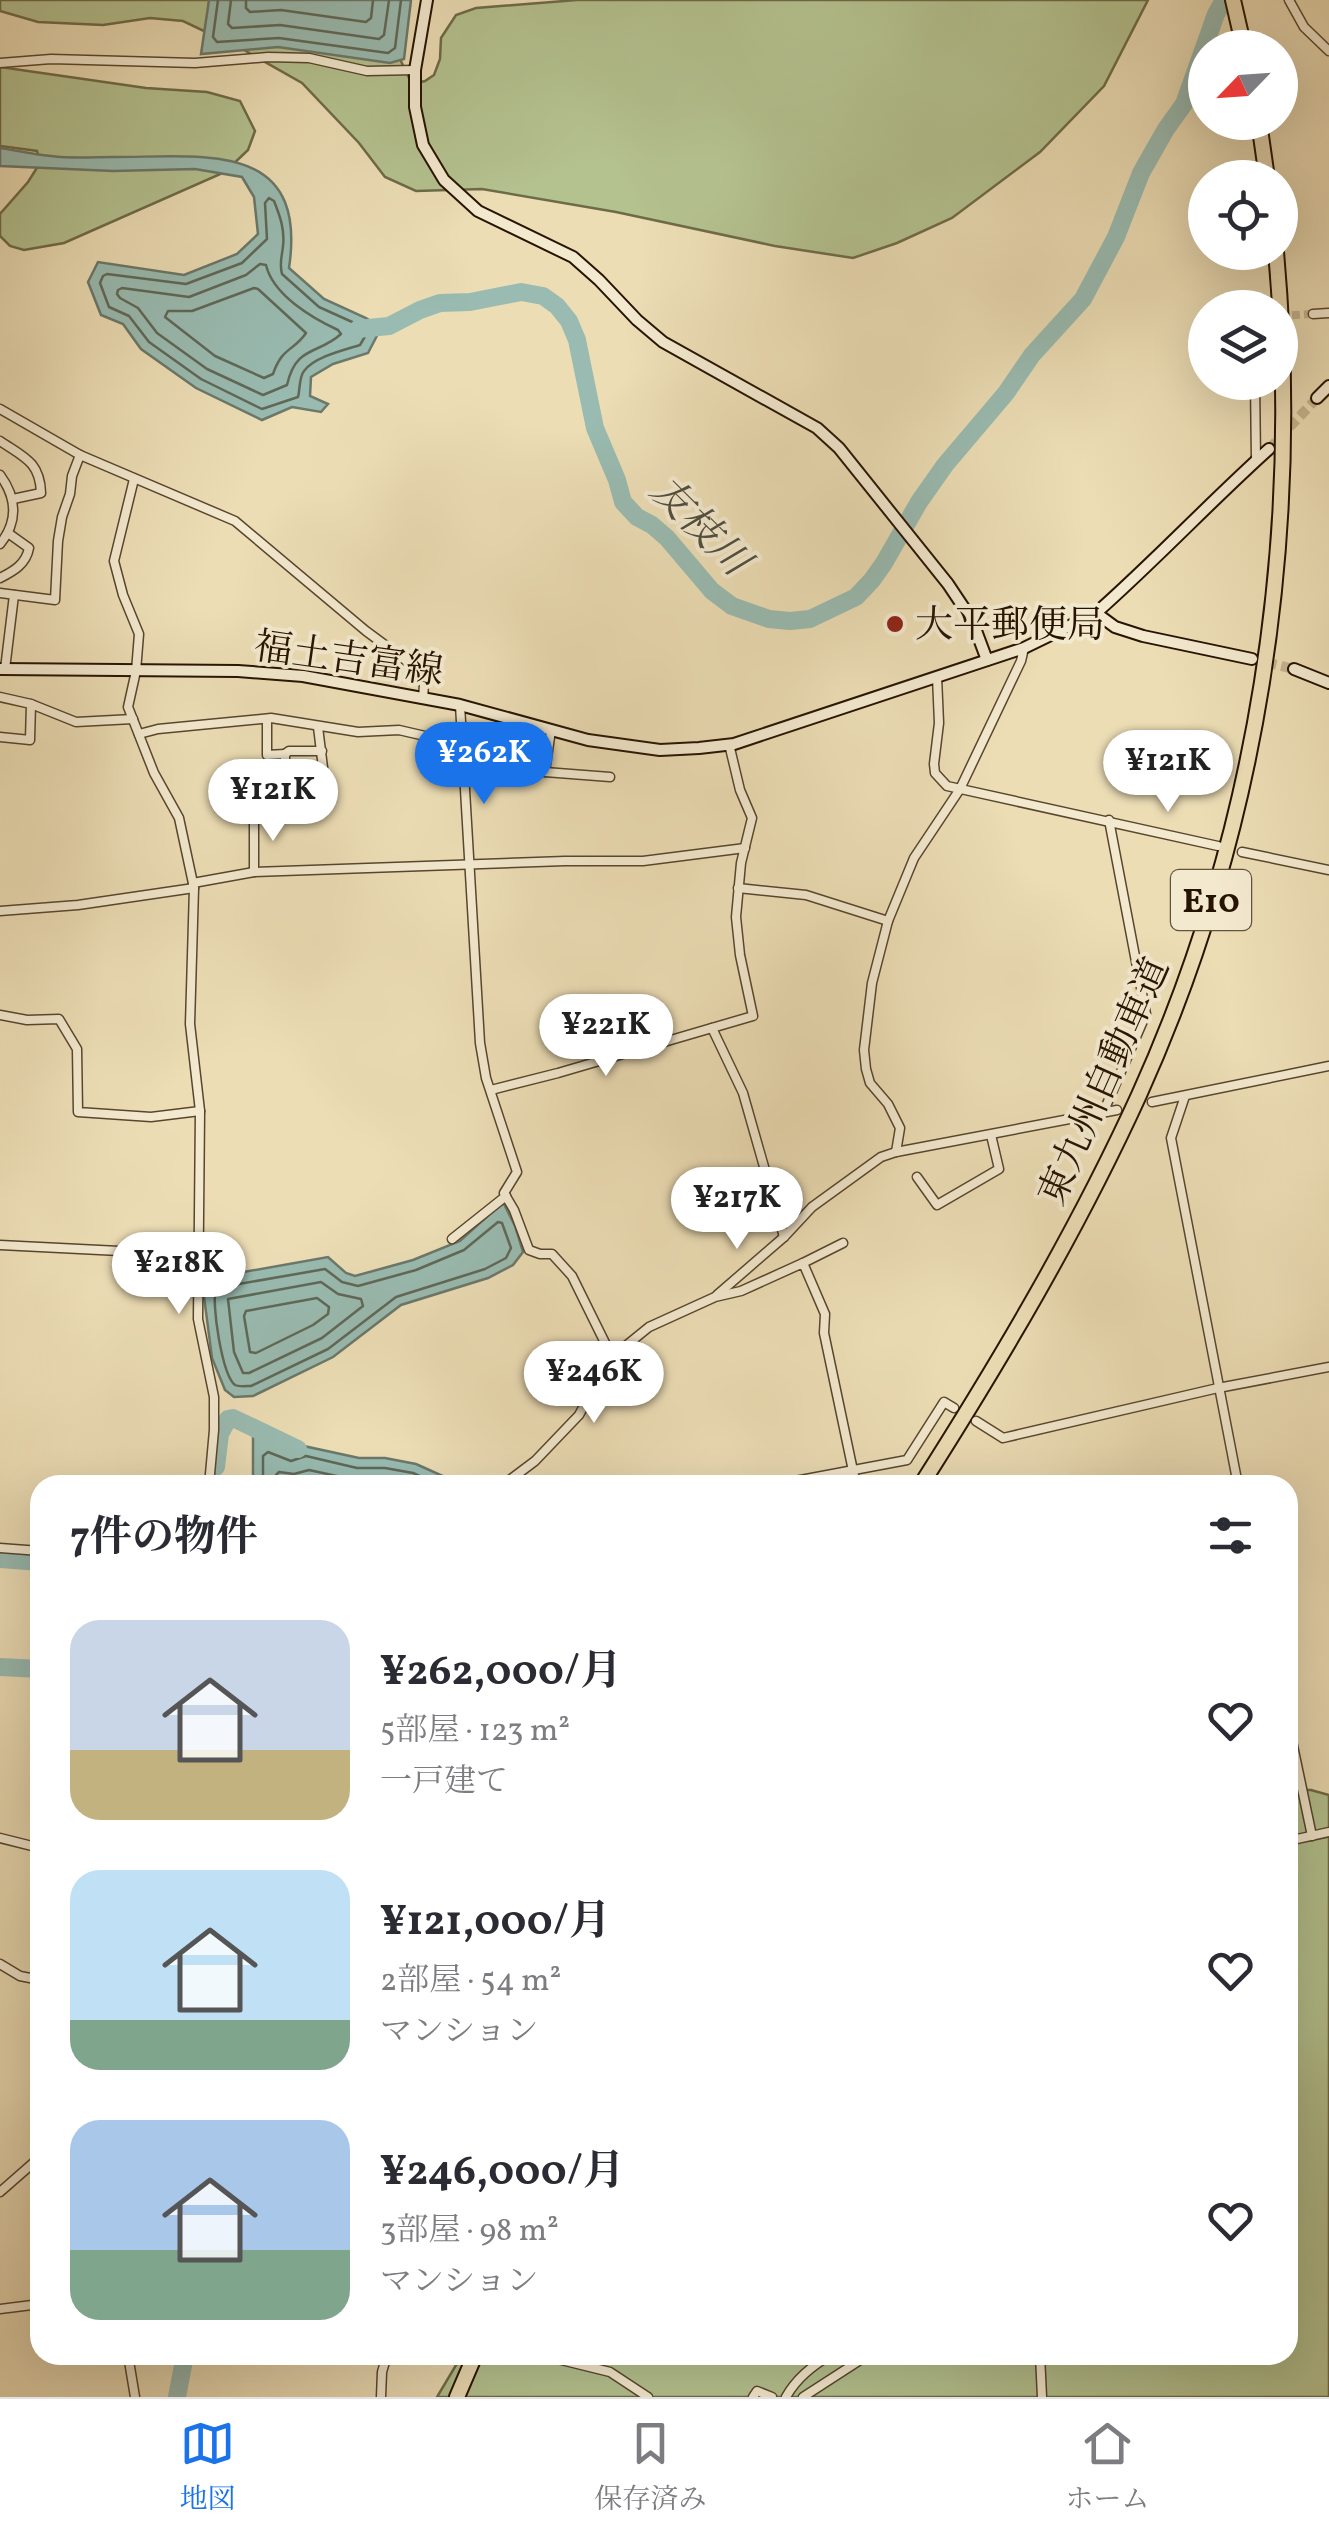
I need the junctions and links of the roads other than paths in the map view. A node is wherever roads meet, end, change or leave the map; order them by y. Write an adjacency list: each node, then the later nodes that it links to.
1 (426, 0): 7 (main road)
2 (1234, 0): 4 (highway)
3 (1290, 0): 5 (street)
4 (1240, 30)
5 (1329, 51)
6 (0, 63): 7 (street)
7 (415, 70): 30 (main road)
8 (1277, 270): 94 (highway, 東九州自動車道 / E10)
9 (1329, 313): 10 (street)
10 (1313, 314)
11 (1329, 386): 12 (main road)
12 (1317, 398)
13 (1254, 400): 18 (street)
14 (0, 410): 17 (street)
15 (0, 441): 21 (street)
16 (1269, 449): 18 (main road, 福土吉富線)
17 (80, 455): 20 (street); 26 (street)
18 (1256, 460): 27 (main road, 福土吉富線)
19 (0, 475): 21 (street)
20 (134, 479): 33 (street); 37 (street)
21 (13, 499): 22 (street)
22 (8, 533): 23 (street); 24 (street)
23 (0, 544)
24 (0, 578)
25 (0, 593): 26 (street)
26 (14, 595): 32 (street)
27 (1096, 613): 28 (main road, 福土吉富線); 29 (main road)
28 (1024, 648): 30 (main road, 福土吉富線); 51 (street)
29 (1252, 659)
30 (987, 660): 34 (main road, 福土吉富線)
31 (1294, 669): 35 (main road)
32 (2, 670): 33 (main road, 福土吉富線)
33 (136, 671): 37 (main road, 福土吉富線); 41 (street)
34 (937, 677): 46 (main road, 福土吉富線); 51 (street)
35 (1329, 683)
36 (0, 697): 38 (street)
37 (423, 699): 39 (main road, 福土吉富線)
38 (31, 704): 41 (street); 45 (street)
39 (460, 705): 43 (main road, 福土吉富線); 48 (street)
40 (267, 718): 42 (street); 44 (street); 49 (street)
41 (133, 719): 44 (street)
42 (318, 727): 47 (street); 48 (street)
43 (551, 730): 46 (main road, 福土吉富線); 50 (street)
44 (139, 734): 60 (street)
45 (0, 737)
46 (729, 744): 55 (street)
47 (322, 751): 49 (street); 49 (street)
48 (464, 751): 57 (street)
49 (286, 754)
50 (610, 777)
51 (960, 789): 53 (street); 63 (street)
52 (254, 815): 59 (street)
53 (1109, 820): 54 (street); 72 (street)
54 (1218, 846)
55 (744, 848): 57 (street); 61 (street)
56 (1242, 852): 58 (street)
57 (469, 864): 59 (street); 67 (street)
58 (1329, 870)
59 (254, 872): 60 (street)
60 (194, 886): 62 (street); 70 (street)
61 (738, 888): 63 (street); 65 (street)
62 (0, 911)
63 (888, 921): 74 (street)
64 (0, 1015): 70 (street)
65 (712, 1028): 67 (street); 77 (street)
66 (1329, 1066): 68 (street)
67 (490, 1090): 76 (street)
68 (1186, 1096): 69 (street); 86 (street)
69 (1152, 1102)
70 (200, 1110): 81 (street)
71 (1117, 1110): 72 (street)
72 (1103, 1112): 73 (street)
73 (991, 1135): 74 (street); 75 (street)
74 (896, 1152): 77 (street)
75 (917, 1177)
76 (506, 1196): 78 (street); 84 (street)
77 (784, 1237): 83 (street)
78 (452, 1239)
79 (843, 1242): 82 (street)
80 (0, 1245): 81 (street)
81 (199, 1255): 90 (street)
82 (803, 1263): 83 (street); 89 (street)
83 (715, 1296): 84 (street)
84 (612, 1357): 91 (street)
85 (1329, 1367): 86 (street)
86 (1218, 1388): 88 (street); 95 (street)
87 (954, 1408): 89 (street)
88 (976, 1422)
89 (852, 1469): 92 (street); 93 (street)
90 (210, 1475)
91 (516, 1475)
92 (823, 1475)
93 (854, 1475)
94 (927, 1475)
95 (1236, 1475)
96 (0, 1548): 97 (street)
97 (30, 1551)
98 (1298, 1770): 100 (street)
99 (1329, 1832): 100 (street)
100 (1312, 1836): 102 (street)
101 (0, 1838): 103 (street)
102 (1298, 1839)
103 (30, 1846)
104 (0, 1964): 105 (street)
105 (30, 1978)
106 (30, 2166): 107 (street)
107 (0, 2192)
108 (30, 2305): 109 (street)
109 (0, 2309)
110 (130, 2365): 117 (street)
111 (384, 2365): 118 (street)
112 (471, 2365): 119 (highway)
113 (582, 2365): 120 (street)
114 (815, 2365): 123 (street)
115 (852, 2365): 124 (street)
116 (1040, 2365): 125 (street)
117 (135, 2397)
118 (382, 2397)
119 (457, 2397)
120 (648, 2397)
121 (753, 2397): 122 (street)
122 (772, 2397)
123 (786, 2397)
124 (802, 2397)
125 (1042, 2397)

